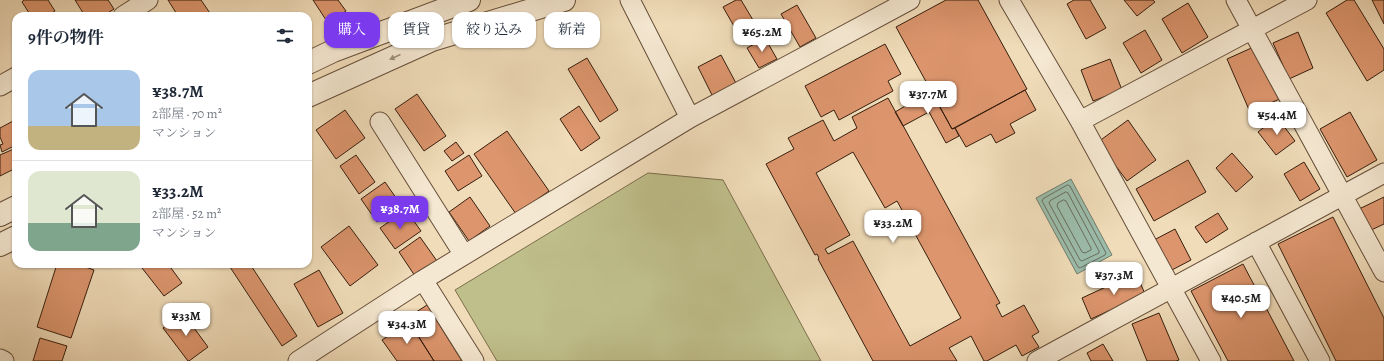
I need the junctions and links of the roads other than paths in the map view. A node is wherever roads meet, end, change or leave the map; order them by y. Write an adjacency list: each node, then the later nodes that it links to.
1 (148, 0): 9 (street)
2 (469, 0): 11 (street)
3 (564, 0): 14 (street, one-way to 14)
4 (630, 0): 15 (street)
5 (910, 0): 15 (street)
6 (1009, 0): 16 (street)
7 (1236, 0): 10 (street)
8 (1307, 0): 10 (street)
9 (129, 12)
10 (1252, 30): 16 (street); 19 (street)
11 (312, 61)
12 (12, 79): 13 (street)
13 (0, 86)
14 (312, 94)
15 (690, 118): 25 (street)
16 (1080, 121): 28 (street)
17 (380, 122): 25 (street)
18 (1384, 172): 19 (street)
19 (1341, 195): 23 (street); 26 (street)
20 (12, 209): 21 (street)
21 (0, 215)
22 (12, 240): 24 (street)
23 (1256, 242): 28 (street); 35 (street)
24 (0, 245)
25 (464, 255): 27 (street)
26 (1384, 272)
27 (423, 280): 31 (street); 32 (street)
28 (1170, 288): 33 (street); 34 (street)
29 (0, 359): 30 (street)
30 (4, 361)
31 (298, 361)
32 (474, 361)
33 (1037, 361)
34 (1210, 361)
35 (1320, 361)

